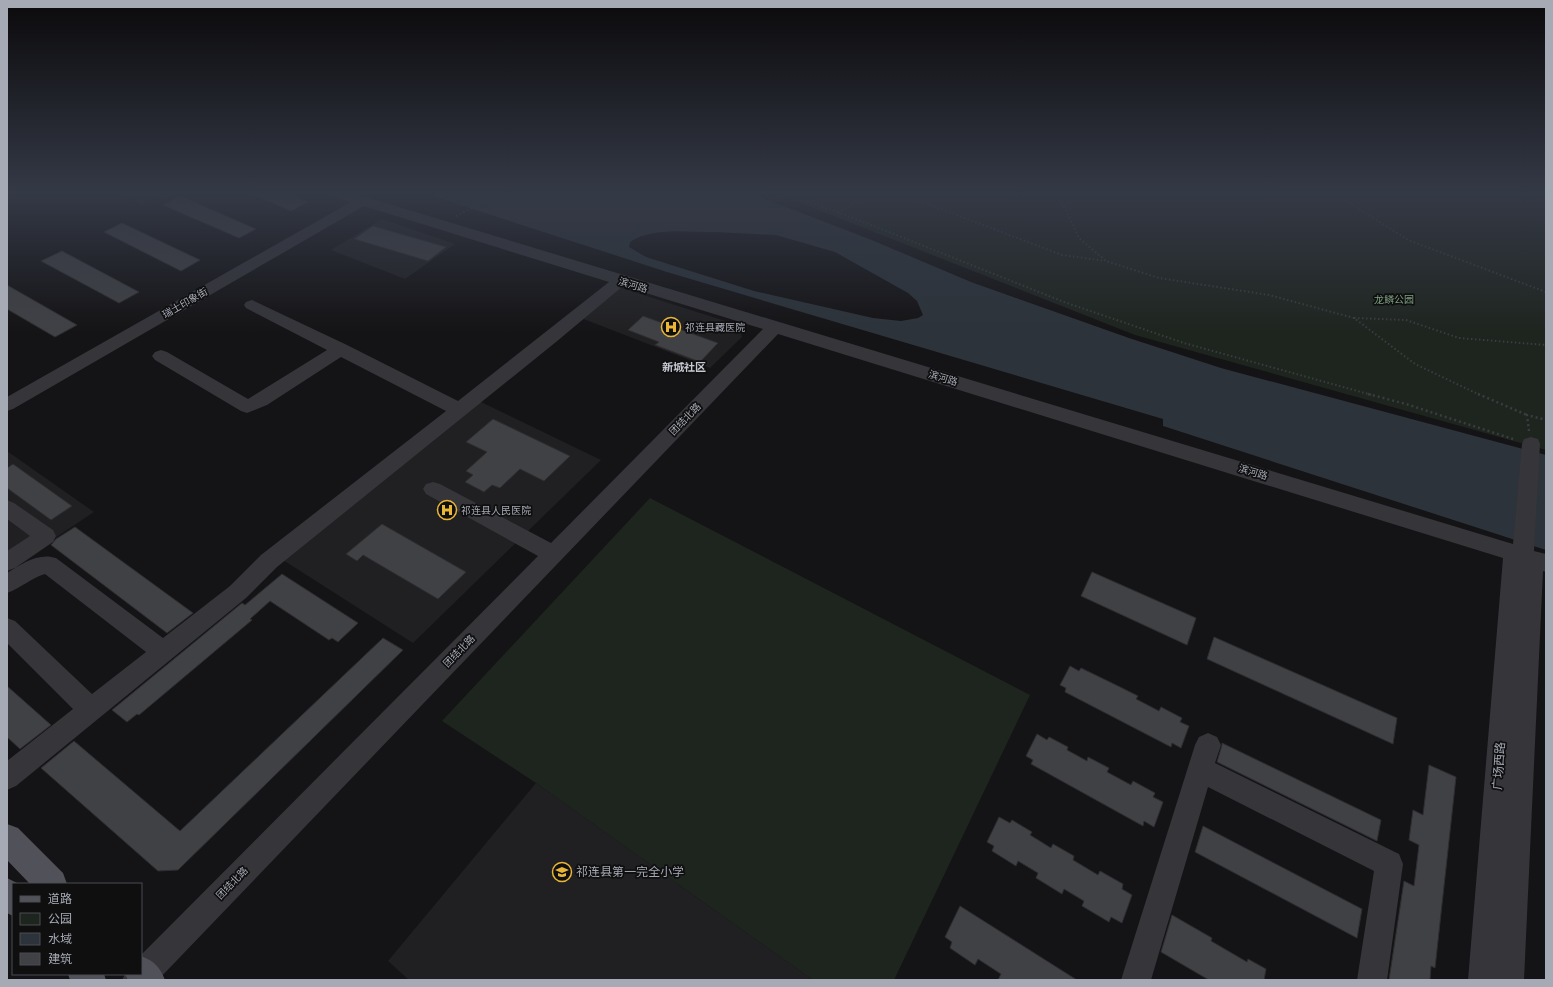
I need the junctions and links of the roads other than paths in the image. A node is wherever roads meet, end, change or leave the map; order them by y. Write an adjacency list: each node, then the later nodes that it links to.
1 (294, 240): 8 (street, 瑞士印象街)
2 (487, 240): 3 (street, 滨河路)
3 (619, 281): 5 (street, 滨河路); 9 (street)
4 (252, 305): 6 (street)
5 (774, 328): 13 (street, 团结北路); 14 (street, 滨河路)
6 (341, 349): 7 (street); 9 (street)
7 (161, 356)
8 (7, 405)
9 (460, 410): 18 (street)
10 (1531, 444): 14 (street)
11 (433, 489): 13 (street)
12 (7, 508): 15 (street)
13 (553, 554): 23 (street, 团结北路)
14 (1528, 554): 26 (street, 广场西路); 27 (street, 广场西路)
15 (7, 562)
16 (7, 584): 18 (street)
17 (7, 628): 19 (street)
18 (163, 652): 19 (street)
19 (91, 710): 20 (street)
20 (7, 778)
21 (7, 839): 22 (main road)
22 (51, 883)
23 (143, 976)
24 (1136, 980): 25 (street)
25 (1372, 980)
26 (1483, 980)
27 (1509, 980)

